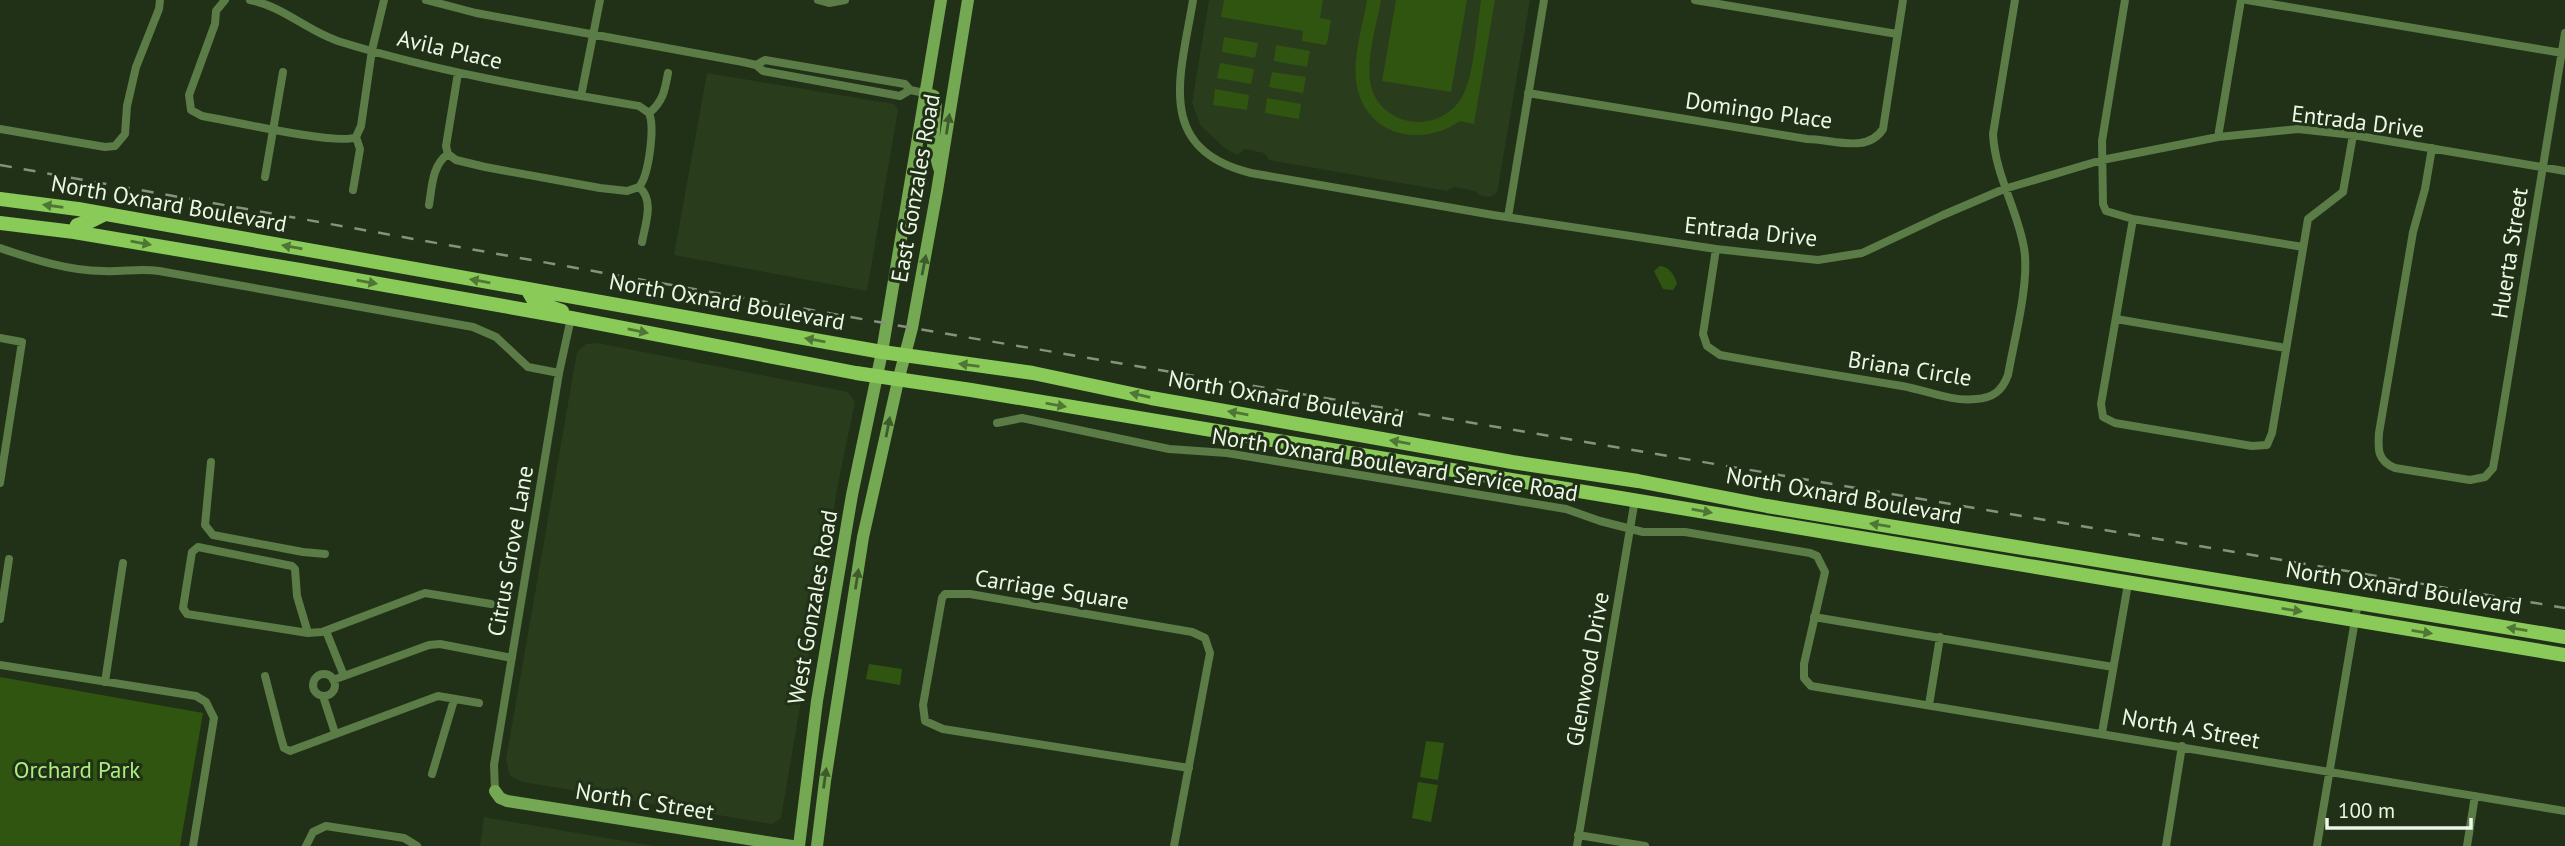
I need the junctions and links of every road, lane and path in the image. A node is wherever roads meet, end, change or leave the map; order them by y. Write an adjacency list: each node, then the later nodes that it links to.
1 (160, 0): 35 (street)
2 (225, 0): 36 (street)
3 (250, 0): 22 (street, Avila Place)
4 (384, 0): 22 (street)
5 (426, 0): 19 (street)
6 (600, 0): 19 (street)
7 (818, 0): 8 (street)
8 (845, 0)
9 (941, 0): 31 (main road, East Gonzales Road)
10 (968, 0): 45 (main road, East Gonzales Road, one-way to 10)
11 (1193, 0): 53 (street, Entrada Drive)
12 (1544, 0): 32 (street)
13 (1695, 0): 21 (street)
14 (1903, 0): 21 (street, Domingo Place)
15 (2015, 0): 48 (street)
16 (2124, 0): 42 (street)
17 (2241, 0): 39 (street)
18 (2247, 0): 23 (street)
19 (593, 33): 24 (street); 33 (street)
20 (2565, 33): 23 (street, Huerta Street)
21 (1897, 34): 32 (street, Domingo Place)
22 (372, 50): 26 (street, Avila Place); 38 (street)
23 (2562, 52): 43 (street, Huerta Street)
24 (756, 65): 28 (street); 29 (street)
25 (283, 72): 36 (street)
26 (458, 73): 33 (street, Avila Place); 41 (street)
27 (668, 73): 34 (street)
28 (804, 78): 29 (street); 30 (street)
29 (866, 78): 30 (street)
30 (910, 90): 31 (street)
31 (925, 93): 45 (main road); 67 (main road, East Gonzales Road)
32 (1528, 93): 53 (street)
33 (581, 96): 34 (street, Avila Place)
34 (649, 113): 47 (street)
35 (0, 129)
36 (273, 129): 38 (street); 46 (street)
37 (2353, 135): 39 (street, Entrada Drive); 40 (street, Entrada Drive); 58 (street)
38 (356, 137): 49 (street)
39 (2218, 137): 42 (street, Entrada Drive)
40 (2432, 148): 43 (street, Entrada Drive); 43 (street, Huerta Street)
41 (448, 154): 47 (street); 51 (street)
42 (2102, 160): 48 (street, Entrada Drive); 54 (street)
43 (2543, 167): 44 (street, Entrada Drive)
44 (2565, 171)
45 (940, 172): 68 (main road, East Gonzales Road, one-way to 45)
46 (265, 177)
47 (639, 187): 57 (street)
48 (2004, 189): 60 (street, Entrada Drive); 60 (street, Briana Circle)
49 (353, 190)
50 (0, 199): 52 (main road, North Oxnard Boulevard, one-way to 50)
51 (429, 205)
52 (105, 214): 56 (main road); 61 (main road, North Oxnard Boulevard, one-way to 52)
53 (1508, 217): 60 (street, Entrada Drive)
54 (2133, 219): 58 (street); 64 (street)
55 (0, 223): 56 (main road, North Oxnard Boulevard)
56 (74, 232): 63 (main road, North Oxnard Boulevard, one-way to 63)
57 (642, 242)
58 (2303, 247): 66 (street)
59 (0, 248): 69 (street)
60 (1716, 249)
61 (527, 289): 62 (main road, North Oxnard Boulevard); 63 (main road)
62 (613, 304): 63 (main road); 67 (main road, North Oxnard Boulevard, one-way to 62)
63 (571, 318): 69 (street, Citrus Grove Lane); 70 (main road, North Oxnard Boulevard, one-way to 70)
64 (2116, 319): 66 (street); 66 (street)
65 (0, 338): 77 (street)
66 (2286, 348)
67 (882, 352): 68 (main road, North Oxnard Boulevard); 70 (main road, East Gonzales Road)
68 (905, 356): 71 (main road, East Gonzales Road); 72 (main road, North Oxnard Boulevard, one-way to 68)
69 (559, 373): 99 (street, Citrus Grove Lane)
70 (877, 377): 71 (main road, North Oxnard Boulevard); 96 (main road, West Gonzales Road)
71 (898, 381): 73 (main road, North Oxnard Boulevard, one-way to 73); 97 (main road, West Gonzales Road, one-way to 71)
72 (1182, 403): 73 (main road); 76 (main road, North Oxnard Boulevard, one-way to 72)
73 (1162, 422): 79 (main road, North Oxnard Boulevard)
74 (997, 423): 80 (street, North Oxnard Boulevard Service Road)
75 (211, 462): 82 (street)
76 (1579, 472): 78 (main road, North Oxnard Boulevard); 79 (main road)
77 (0, 483)
78 (1669, 487): 79 (main road); 81 (main road, North Oxnard Boulevard, one-way to 78)
79 (1635, 499): 80 (street, Glenwood Drive); 85 (main road, North Oxnard Boulevard, one-way to 85)
80 (1631, 528): 89 (street, North Oxnard Boulevard Service Road); 119 (street, Glenwood Drive)
81 (1925, 532): 85 (main road); 86 (main road, North Oxnard Boulevard)
82 (325, 554)
83 (9, 559): 90 (street)
84 (122, 564): 105 (street)
85 (2128, 584): 86 (main road); 91 (main road, North Oxnard Boulevard, one-way to 91); 101 (street)
86 (2286, 590): 87 (main road, North Oxnard Boulevard)
87 (2358, 602): 91 (street); 94 (main road, North Oxnard Boulevard, one-way to 87)
88 (491, 604): 92 (street)
89 (1814, 617): 95 (street); 109 (street, North A Street)
90 (0, 619)
91 (2355, 621): 98 (main road, North Oxnard Boulevard, one-way to 98); 114 (street)
92 (326, 631): 93 (street); 103 (street)
93 (308, 633): 93 (street)
94 (2565, 637)
95 (1940, 638): 101 (street); 109 (street)
96 (828, 643): 97 (main road); 124 (main road, West Gonzales Road)
97 (846, 646): 125 (main road, West Gonzales Road, one-way to 97)
98 (2565, 655)
99 (512, 658): 103 (street); 116 (street, Citrus Grove Lane)
100 (0, 665): 105 (street)
101 (2113, 667): 111 (street)
102 (265, 676): 110 (street)
103 (344, 676): 104 (street)
104 (333, 680): 106 (street); 106 (street)
105 (105, 682): 120 (street)
106 (323, 696): 110 (street)
107 (454, 700): 108 (street); 110 (street); 115 (street)
108 (479, 703)
109 (1929, 705): 111 (street, North A Street)
110 (335, 733)
111 (2102, 733): 112 (street, North A Street)
112 (2182, 746): 114 (street, North A Street); 129 (street)
113 (1189, 768): 113 (street, Carriage Square); 126 (street, Carriage Square)
114 (2329, 771): 117 (street, North A Street); 130 (street)
115 (432, 774)
116 (495, 791): 123 (main road, North C Street)
117 (2475, 796): 118 (street, North A Street); 131 (street)
118 (2565, 811)
119 (1578, 835): 127 (street, Glenwood Drive); 128 (street)
120 (193, 846)
121 (306, 846): 122 (street)
122 (417, 846)
123 (792, 846)
124 (799, 846)
125 (817, 846)
126 (1174, 846)
127 (1577, 846)
128 (1645, 846)
129 (2166, 846)
130 (2317, 846)
131 (2466, 846)

